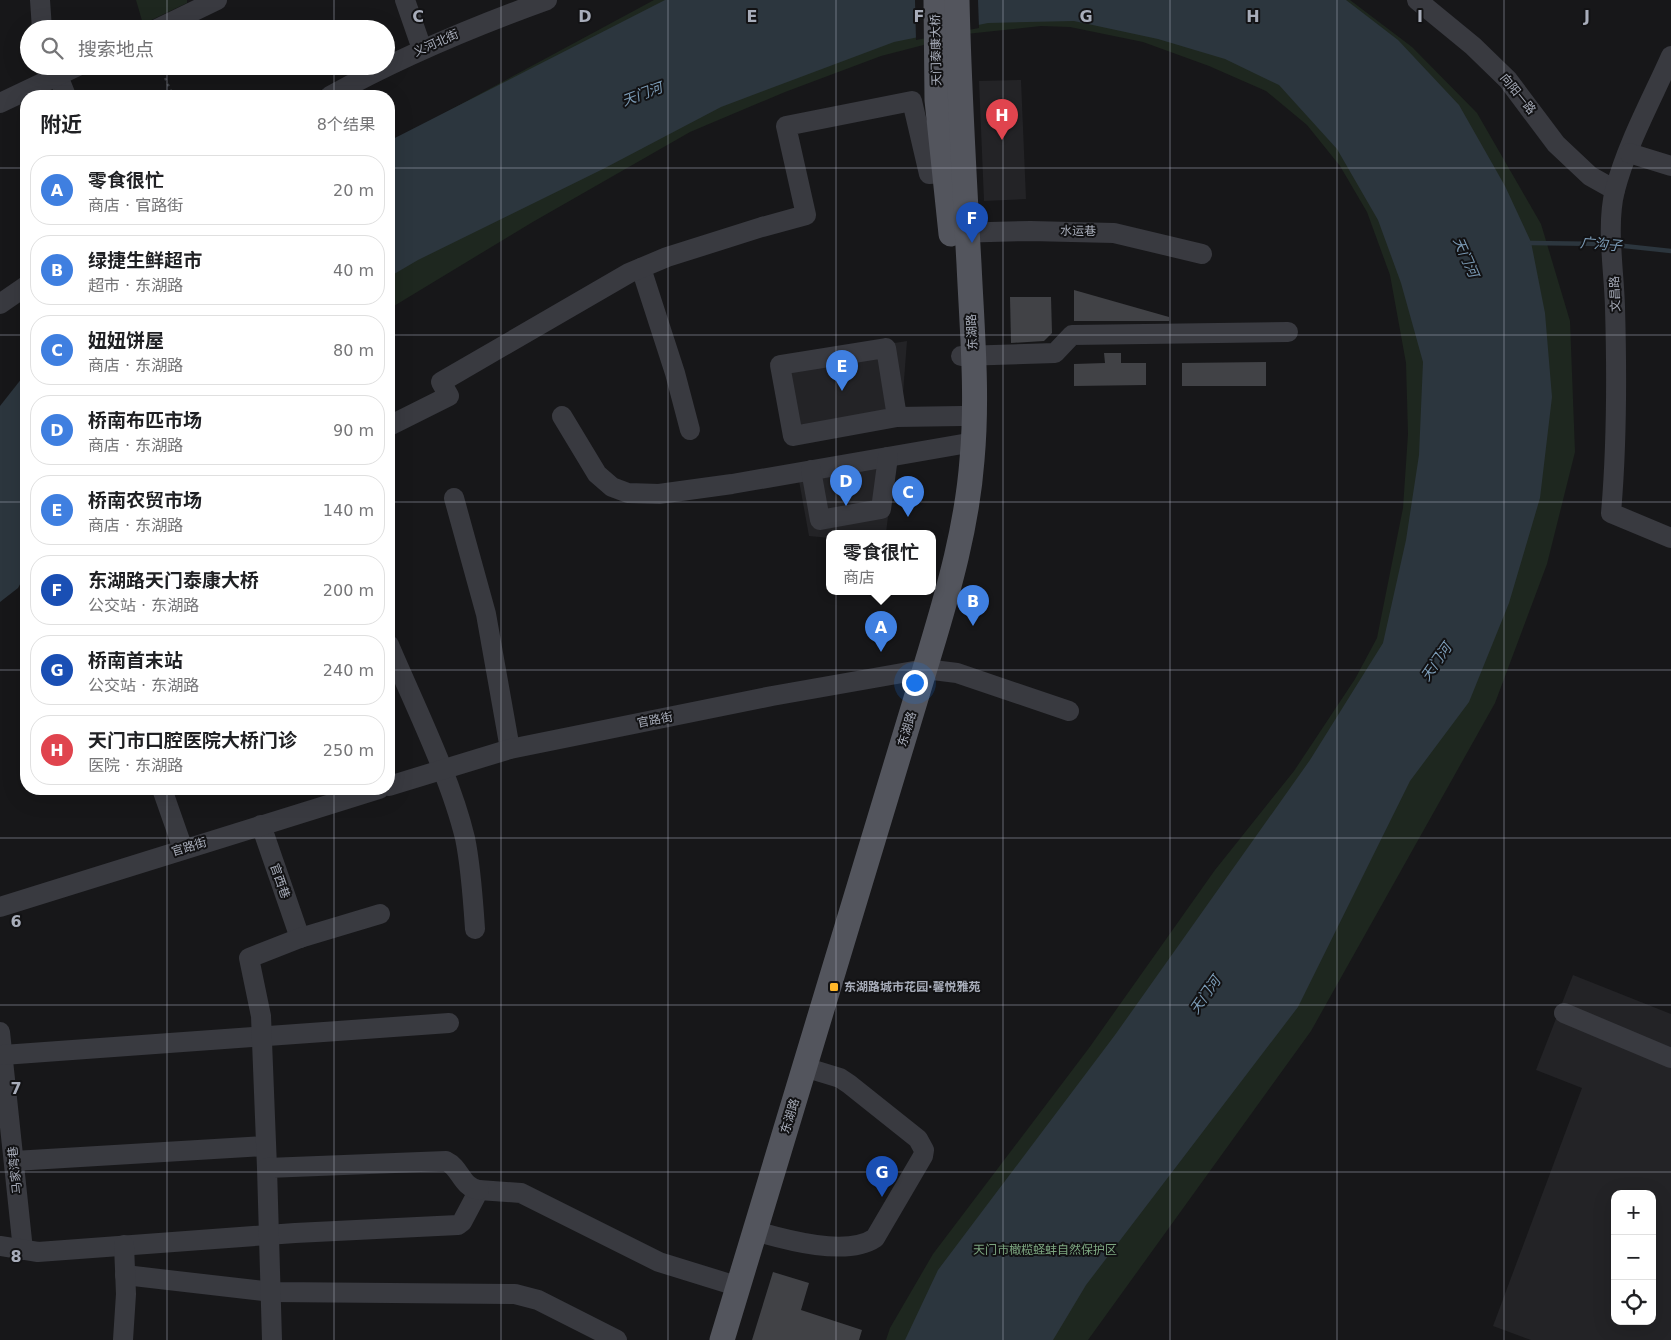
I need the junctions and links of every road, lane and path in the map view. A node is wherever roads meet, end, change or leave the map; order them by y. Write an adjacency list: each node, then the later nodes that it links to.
1 (40, 0): 8 (street)
2 (217, 0): 9 (street)
3 (405, 0): 10 (street)
4 (547, 0): 10 (street, 义河北街)
5 (936, 0): 22 (main road, 天门泰康大桥)
6 (957, 0): 22 (main road, 天门泰康大桥)
7 (1417, 0): 27 (street, 向阳一路)
8 (41, 20)
9 (176, 20)
10 (422, 49): 12 (street, 义河北街)
11 (1671, 56): 24 (street, 文昌路)
12 (395, 63)
13 (48, 75): 17 (street)
14 (57, 75): 18 (street)
15 (164, 75): 19 (path)
16 (371, 75): 20 (street, 义河北街)
17 (22, 90)
18 (63, 90)
19 (170, 90)
20 (342, 90)
21 (20, 91): 23 (street)
22 (948, 99): 26 (main road, 东湖路); 28 (main road, 东湖路)
23 (0, 103)
24 (1629, 153): 25 (street); 27 (street, 文昌路)
25 (1671, 166)
26 (945, 173): 28 (main road, 东湖路); 30 (street)
27 (1615, 190): 44 (street, 文昌路)
28 (959, 232): 29 (street, 水运巷); 34 (main road, 东湖路)
29 (1202, 254)
30 (641, 268): 38 (street); 39 (street)
31 (20, 290): 32 (street)
32 (0, 304)
33 (1288, 332): 34 (street)
34 (967, 356): 36 (main road, 东湖路); 40 (main road, 东湖路)
35 (562, 416): 42 (street)
36 (962, 416): 37 (street); 40 (main road, 东湖路)
37 (897, 418): 37 (street)
38 (395, 423)
39 (690, 430)
40 (968, 443): 41 (street); 46 (main road, 东湖路)
41 (888, 457): 42 (street); 42 (street)
42 (811, 470)
43 (454, 498): 48 (street)
44 (1671, 538)
45 (395, 659): 49 (street)
46 (919, 670): 47 (street, 官路街); 48 (street, 官路街); 65 (main road, 东湖路); 76 (main road, 东湖路)
47 (1069, 711)
48 (510, 749): 49 (street, 官路街)
49 (441, 770): 50 (street, 官路街); 57 (street)
50 (395, 784)
51 (164, 795): 54 (street)
52 (359, 795): 53 (street, 官路街)
53 (261, 825): 54 (street, 官路街); 58 (street, 官西巷)
54 (184, 848): 55 (street, 官路街)
55 (0, 907)
56 (380, 914): 58 (street)
57 (475, 929)
58 (300, 938): 62 (street)
59 (1564, 1013): 64 (street)
60 (449, 1023): 62 (street)
61 (0, 1032): 63 (street, 马家湾巷)
62 (262, 1036): 63 (street); 66 (street)
63 (3, 1055): 67 (street, 马家湾巷)
64 (1671, 1058)
65 (804, 1067): 70 (main road, 东湖路); 70 (street)
66 (266, 1146): 67 (street); 68 (street)
67 (14, 1161): 74 (street, 马家湾巷)
68 (267, 1168): 69 (street); 71 (street)
69 (479, 1190): 71 (street); 76 (street)
70 (755, 1231): 82 (main road, 东湖路)
71 (270, 1234): 72 (street); 77 (street)
72 (124, 1245): 74 (street); 75 (street)
73 (0, 1246): 74 (street)
74 (23, 1250)
75 (125, 1276): 77 (street); 78 (street)
76 (730, 1284): 81 (main road, 东湖路)
77 (272, 1292): 79 (street); 80 (street)
78 (123, 1340)
79 (272, 1340)
80 (617, 1340)
81 (713, 1340)
82 (722, 1340)

